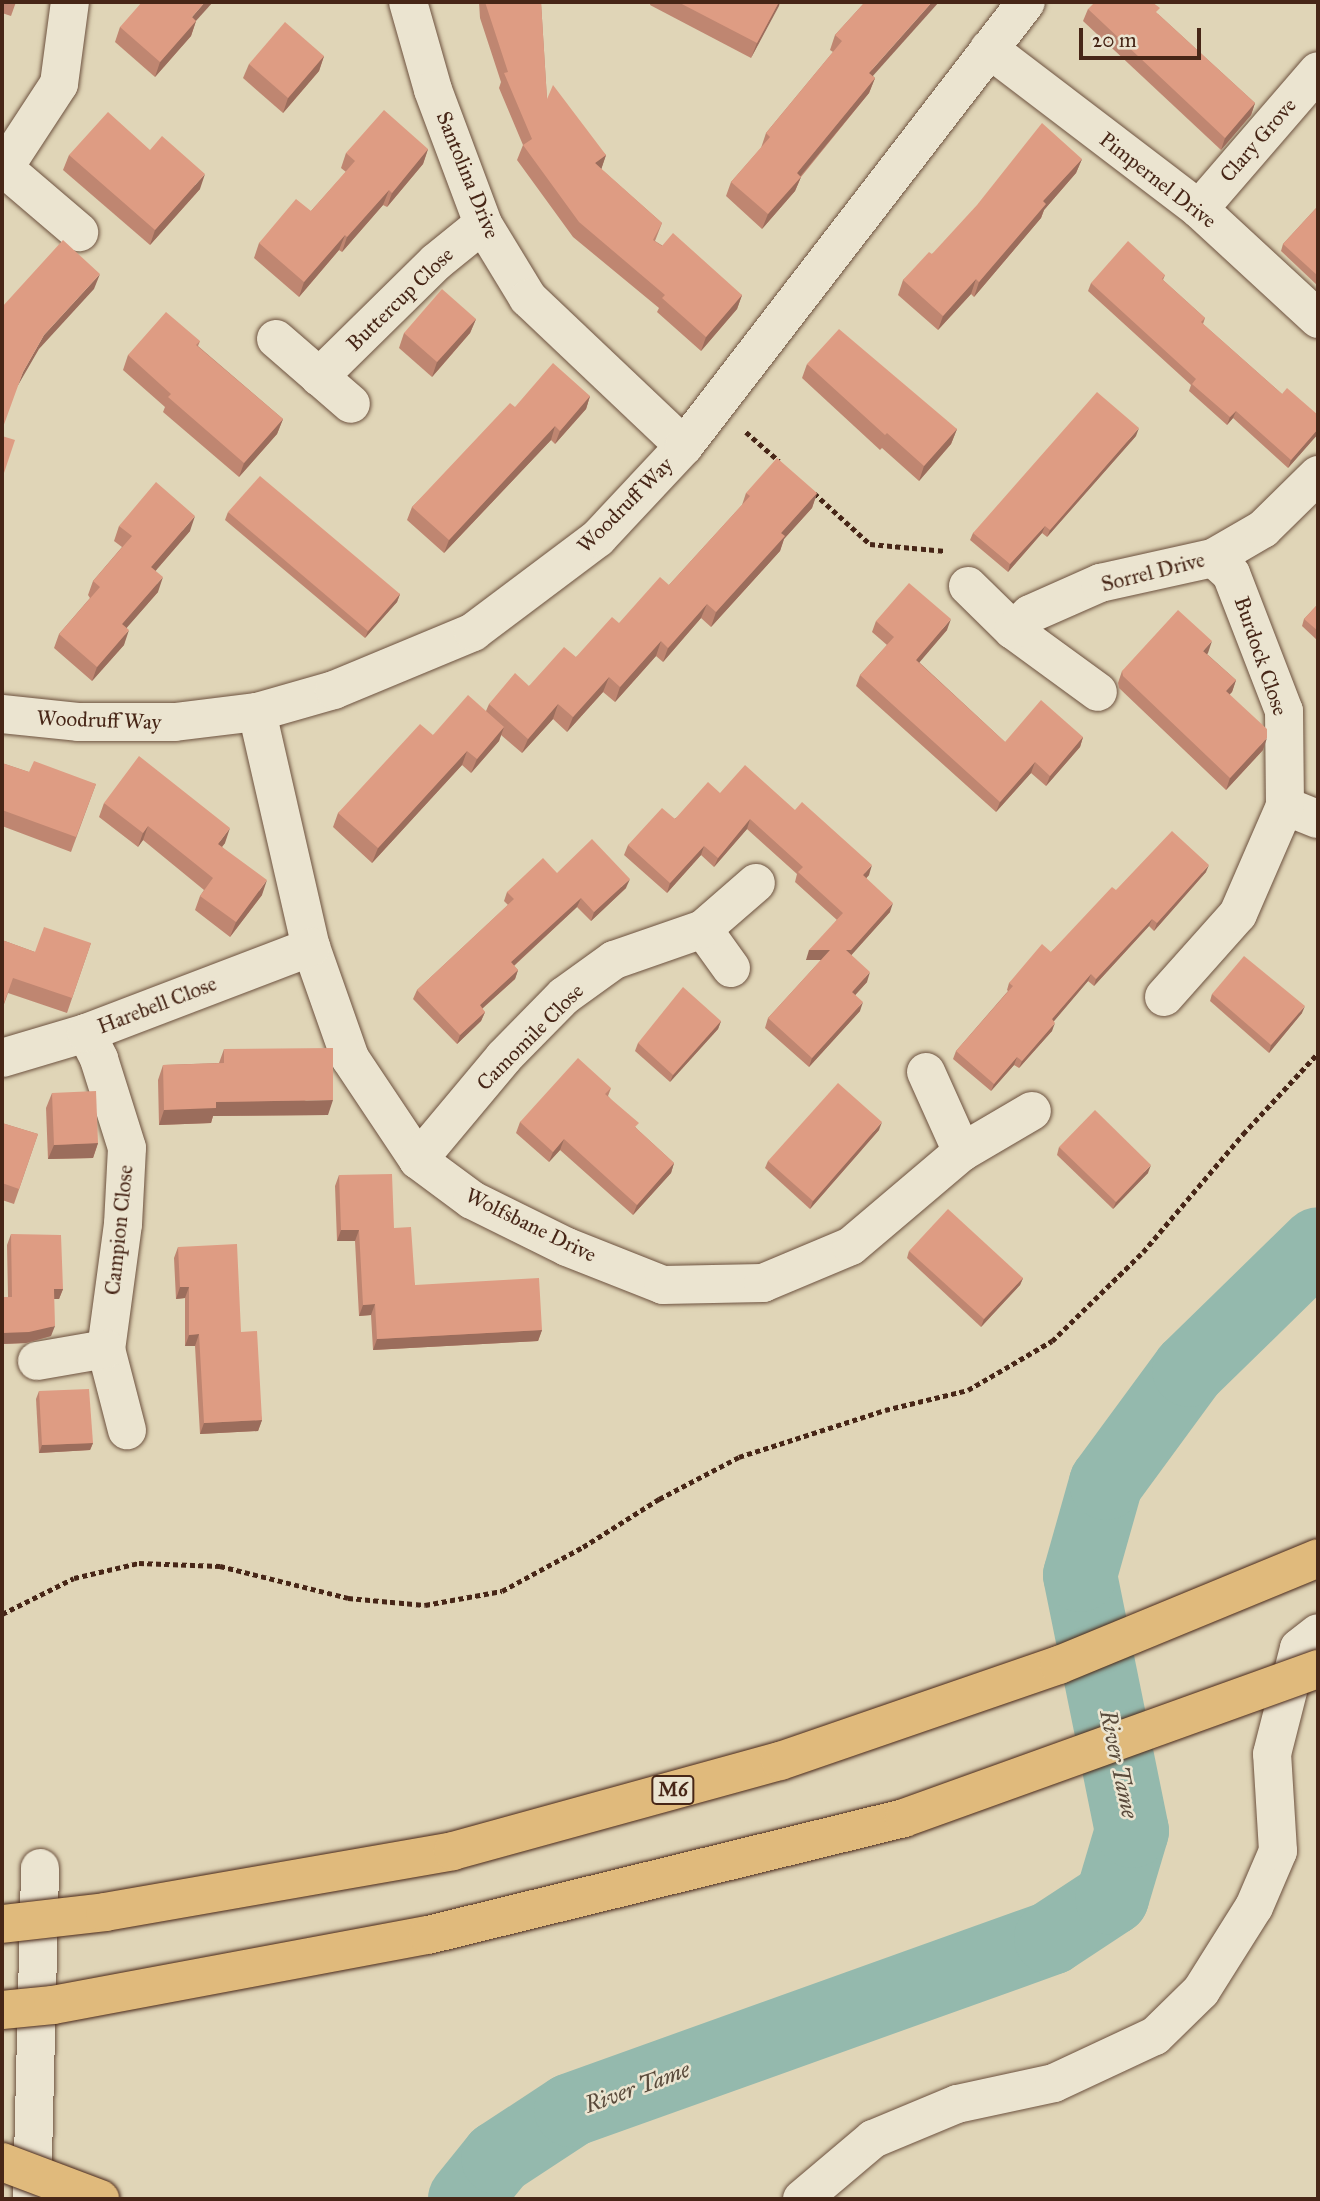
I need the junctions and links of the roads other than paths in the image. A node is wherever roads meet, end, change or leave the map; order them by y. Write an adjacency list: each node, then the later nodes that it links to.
1 (70, 2): 6 (street)
2 (408, 2): 8 (street, Santolina Drive)
3 (1026, 2): 4 (street, Woodruff Way)
4 (989, 50): 7 (street, Pimpernel Drive); 14 (street, Woodruff Way)
5 (1318, 71): 7 (street, Clary Grove)
6 (3, 170): 9 (street)
7 (1199, 209): 10 (street, Pimpernel Drive)
8 (483, 224): 12 (street, Buttercup Close); 14 (street, Santolina Drive)
9 (79, 232)
10 (1318, 319)
11 (276, 339): 12 (street)
12 (319, 377): 13 (street)
13 (351, 404)
14 (684, 446): 20 (street, Woodruff Way)
15 (1318, 475): 16 (street, Sorrel Drive)
16 (1213, 558): 18 (street, Sorrel Drive); 22 (street, Burdock Close)
17 (968, 586): 18 (street)
18 (1013, 630): 19 (street)
19 (1098, 692)
20 (257, 712): 21 (street, Woodruff Way); 25 (street, Wolfsbane Drive)
21 (2, 714)
22 (1301, 812): 27 (street, Burdock Close)
23 (755, 883): 24 (street, Camomile Close)
24 (703, 929): 26 (street); 33 (street, Camomile Close)
25 (311, 947): 28 (street, Harebell Close); 33 (street, Wolfsbane Drive)
26 (730, 968)
27 (1164, 996)
28 (86, 1033): 29 (street, Harebell Close); 34 (street, Campion Close)
29 (2, 1058)
30 (926, 1072): 32 (street)
31 (1032, 1111): 32 (street, Wolfsbane Drive)
32 (962, 1152): 33 (street, Wolfsbane Drive)
33 (418, 1160)
34 (106, 1349): 35 (street); 36 (street, Campion Close)
35 (37, 1361)
36 (127, 1430)
37 (1318, 1558): 41 (highway, M6, bridge)
38 (1318, 1633): 46 (street)
39 (1318, 1669): 42 (highway, bridge)
40 (40, 1868): 44 (street)
41 (2, 1924)
42 (2, 2010)
43 (2, 2162): 45 (highway, bridge)
44 (32, 2199)
45 (100, 2199)
46 (802, 2199)

